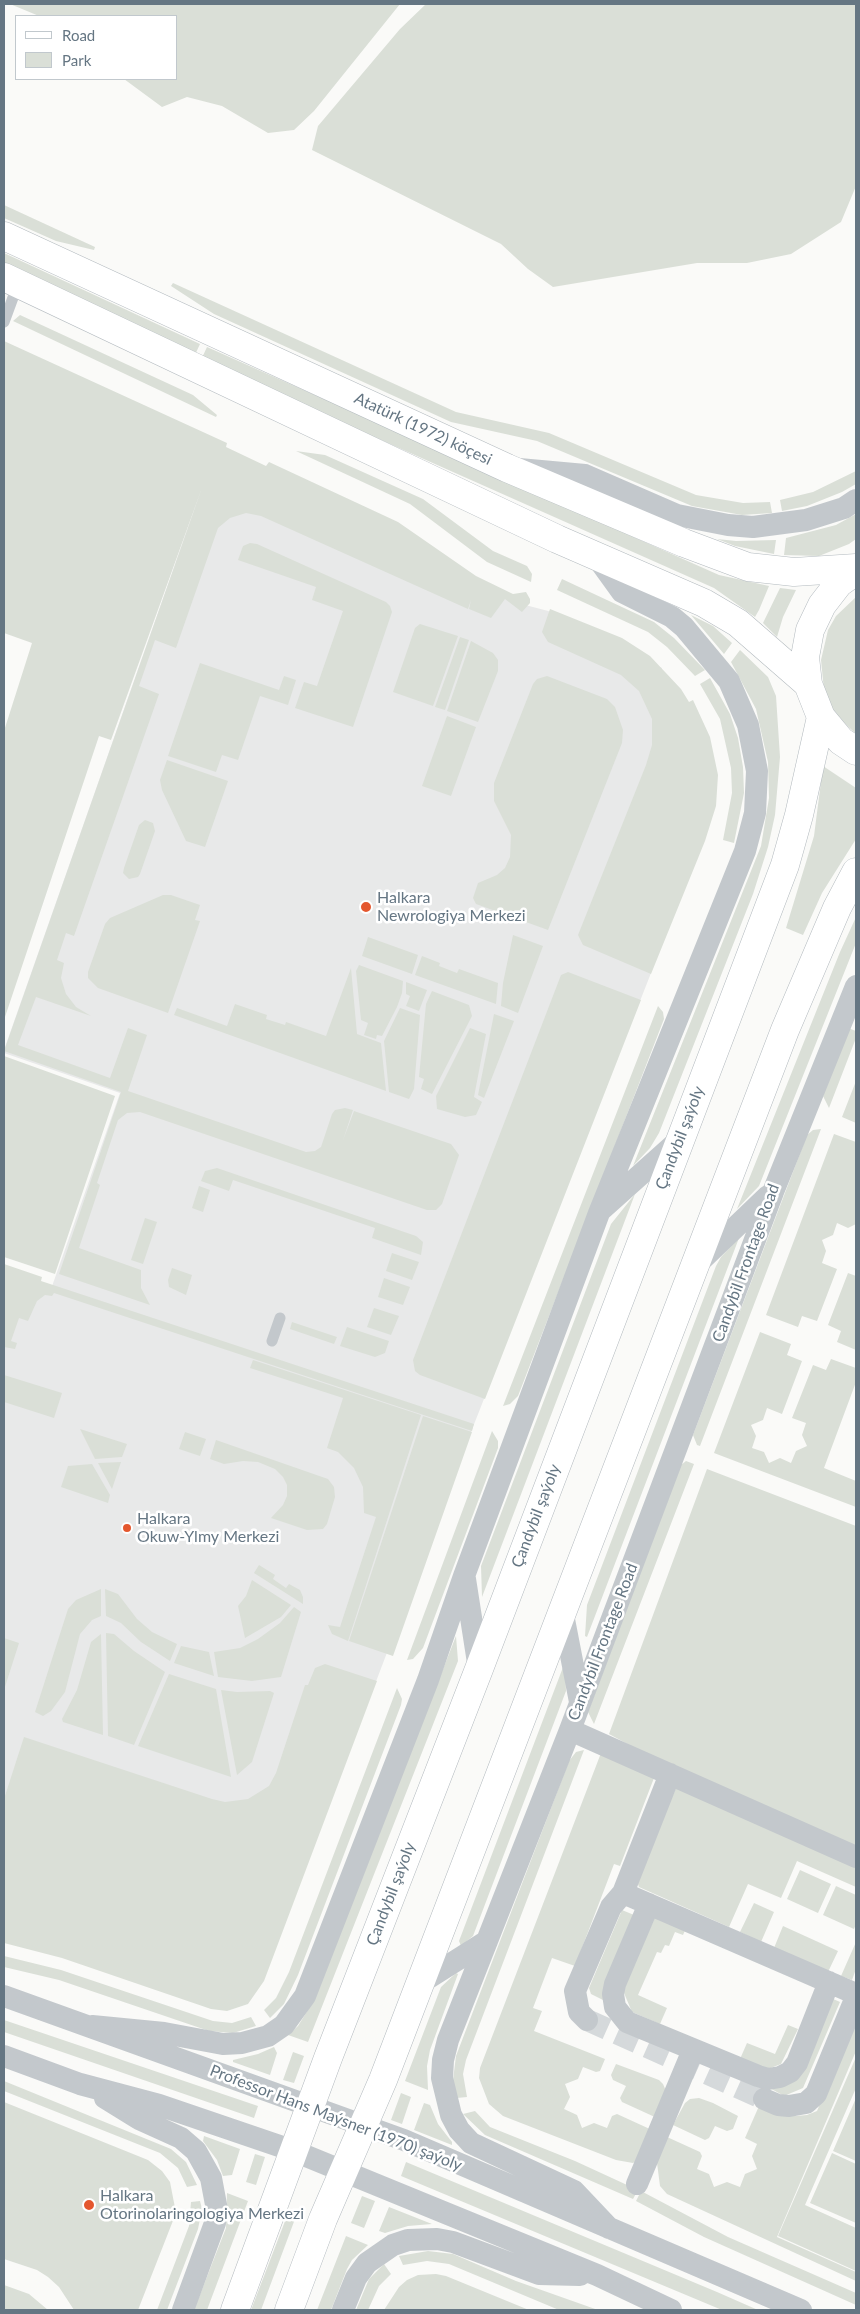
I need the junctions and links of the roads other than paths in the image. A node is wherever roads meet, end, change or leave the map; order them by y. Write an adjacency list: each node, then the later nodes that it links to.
1 (4, 236): 4 (main road, Atatürk (1972) köçesi)
2 (11, 280): 3 (lane); 6 (main road)
3 (4, 322)
4 (507, 468): 5 (street); 7 (main road, Atatürk (1972) köçesi)
5 (856, 500)
6 (596, 556): 8 (main road); 15 (street)
7 (856, 569): 8 (main road)
8 (808, 684): 9 (main road)
9 (821, 717): 10 (main road); 13 (main road, Çandybil şaýoly)
10 (856, 751)
11 (856, 872): 16 (main road)
12 (856, 986): 14 (street, Candybil Frontage Road)
13 (678, 1141): 15 (street); 21 (main road, Çandybil şaýoly)
14 (773, 1192): 16 (street); 22 (street, Candybil Frontage Road)
15 (599, 1213): 19 (street)
16 (691, 1270): 20 (main road)
17 (280, 1318): 18 (lane)
18 (272, 1341)
19 (464, 1576): 21 (street); 34 (street)
20 (562, 1610): 22 (street); 30 (main road)
21 (479, 1669): 39 (main road, Çandybil şaýoly)
22 (580, 1702): 23 (street, Candybil Frontage Road)
23 (570, 1730): 24 (street); 28 (street, Candybil Frontage Road)
24 (670, 1774): 25 (street); 26 (street)
25 (856, 1857)
26 (623, 1893): 27 (street); 33 (street)
27 (649, 1904): 29 (street); 35 (street)
28 (487, 1941): 30 (street); 44 (street, Candybil Frontage Road)
29 (829, 1982): 31 (street); 35 (street)
30 (419, 1984): 40 (main road)
31 (856, 1995): 38 (street)
32 (4, 1996): 34 (street, Professor Hans Maýsner (1970) şaýoly)
33 (587, 2020)
34 (92, 2026): 39 (street, Professor Hans Maýsner (1970) şaýoly)
35 (693, 2050): 43 (street)
36 (4, 2056): 37 (street)
37 (80, 2084): 41 (street); 46 (street)
38 (764, 2099)
39 (311, 2106): 40 (street, Professor Hans Maýsner (1970) şaýoly); 41 (main road, Çandybil şaýoly)
40 (365, 2125): 42 (main road); 44 (street, Professor Hans Maýsner (1970) şaýoly)
41 (294, 2151): 42 (street); 47 (main road, Çandybil şaýoly)
42 (345, 2171): 45 (street); 48 (main road)
43 (638, 2184)
44 (608, 2228): 51 (street, Professor Hans Maýsner (1970) şaýoly)
45 (597, 2275): 49 (street); 50 (street)
46 (183, 2310)
47 (235, 2310)
48 (288, 2310)
49 (343, 2310)
50 (671, 2310)
51 (801, 2310)

